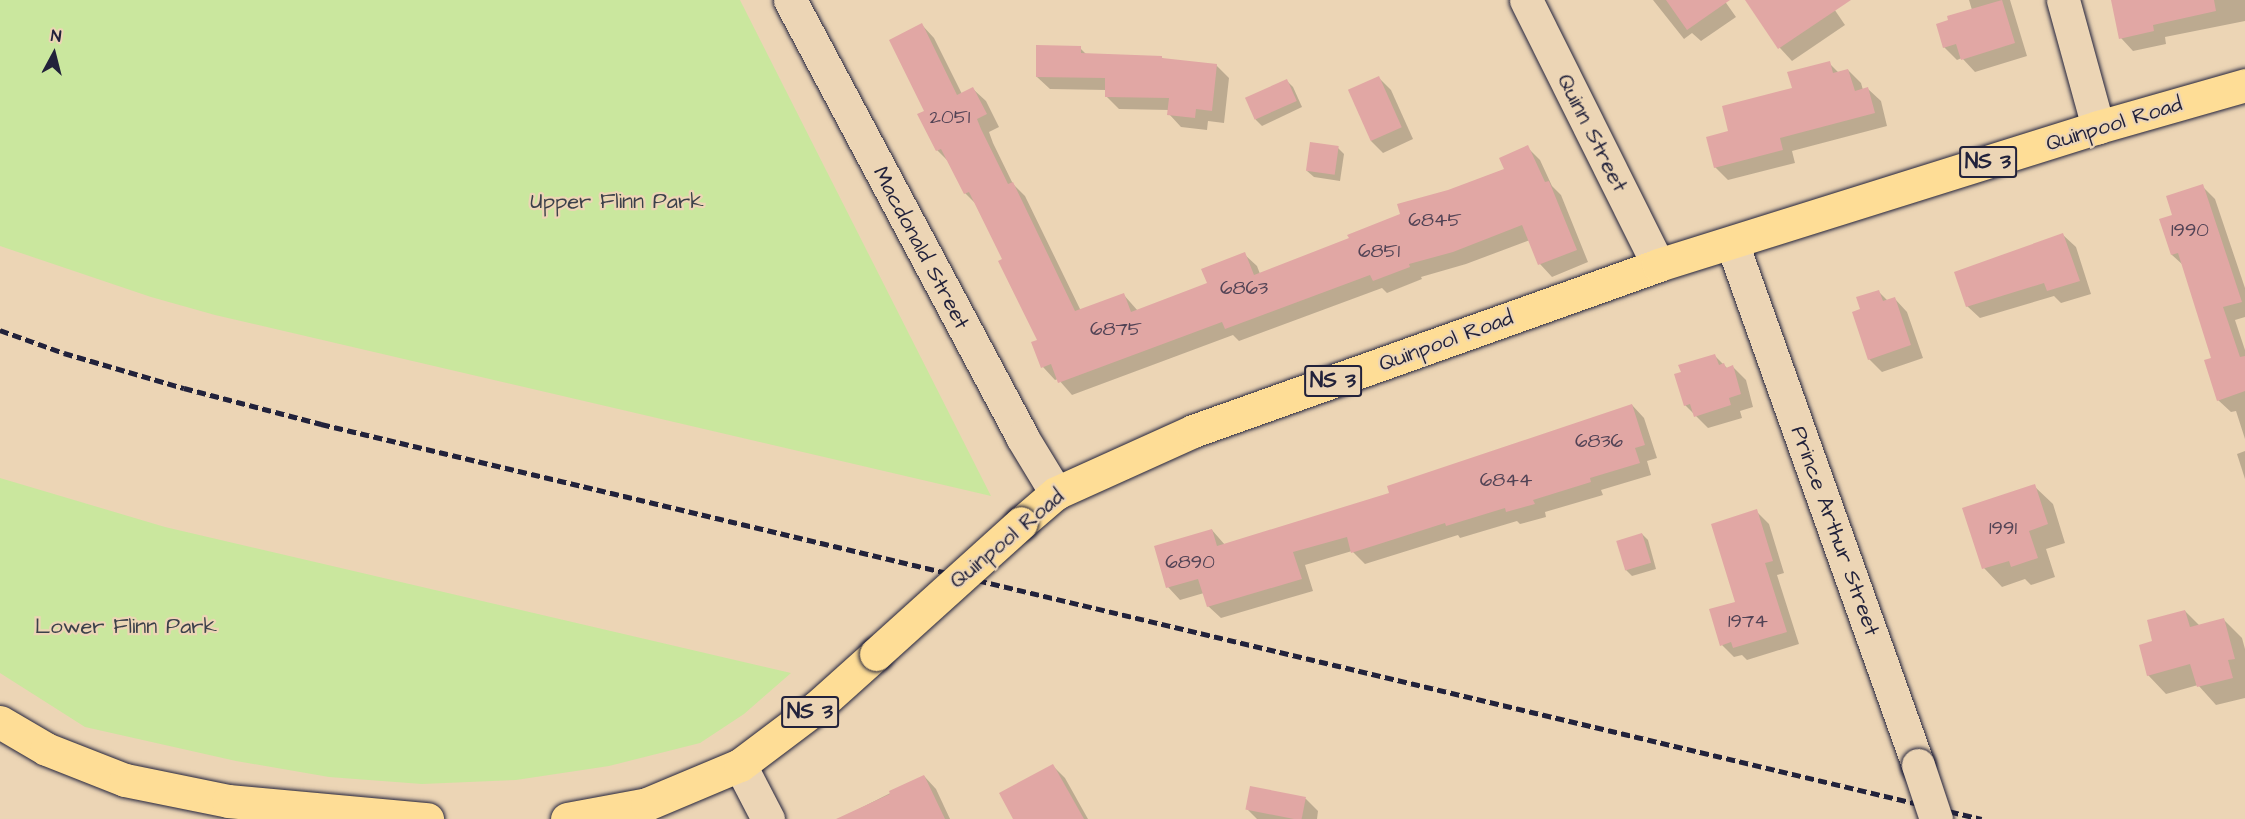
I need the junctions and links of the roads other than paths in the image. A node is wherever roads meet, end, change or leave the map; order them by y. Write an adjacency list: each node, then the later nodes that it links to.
1 (790, 0): 8 (street, Macdonald Street)
2 (2063, 0): 5 (street)
3 (1518, 1): 7 (street, Quinn Street)
4 (2245, 85): 5 (main road, Quinpool Road / NS 3)
5 (2098, 127): 6 (main road, Quinpool Road / NS 3)
6 (1732, 243): 7 (main road, Quinpool Road / NS 3); 14 (street, Prince Arthur Street, bridge)
7 (1658, 265): 8 (main road, Quinpool Road / NS 3)
8 (1056, 493): 10 (main road, Quinpool Road / NS 3, bridge)
9 (0, 722): 11 (main road)
10 (740, 765): 12 (main road, Quinpool Road / NS 3); 13 (street)
11 (427, 819)
12 (567, 819)
13 (768, 819)
14 (1936, 819)

